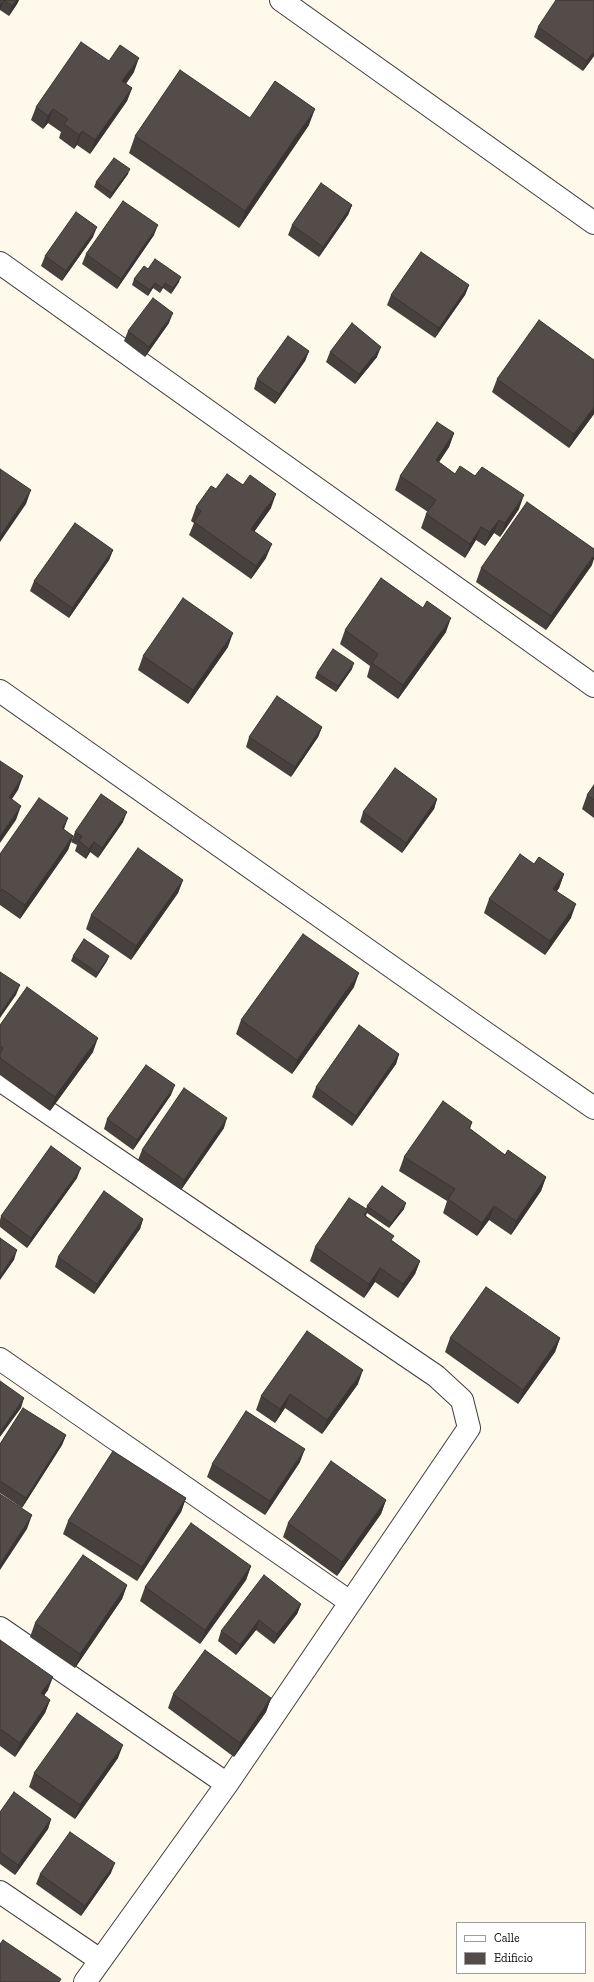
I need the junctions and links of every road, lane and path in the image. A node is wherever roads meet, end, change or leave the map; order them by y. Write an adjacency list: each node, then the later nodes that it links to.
1 (281, 0): 2 (street)
2 (594, 223)
3 (0, 263): 4 (street)
4 (594, 686)
5 (0, 690): 7 (street)
6 (0, 1080): 9 (street)
7 (594, 1108)
8 (0, 1359): 9 (street)
9 (350, 1602): 11 (street)
10 (0, 1628): 11 (street)
11 (227, 1784): 13 (street)
12 (0, 1892): 13 (street)
13 (100, 1960): 14 (street)
14 (85, 1982)

